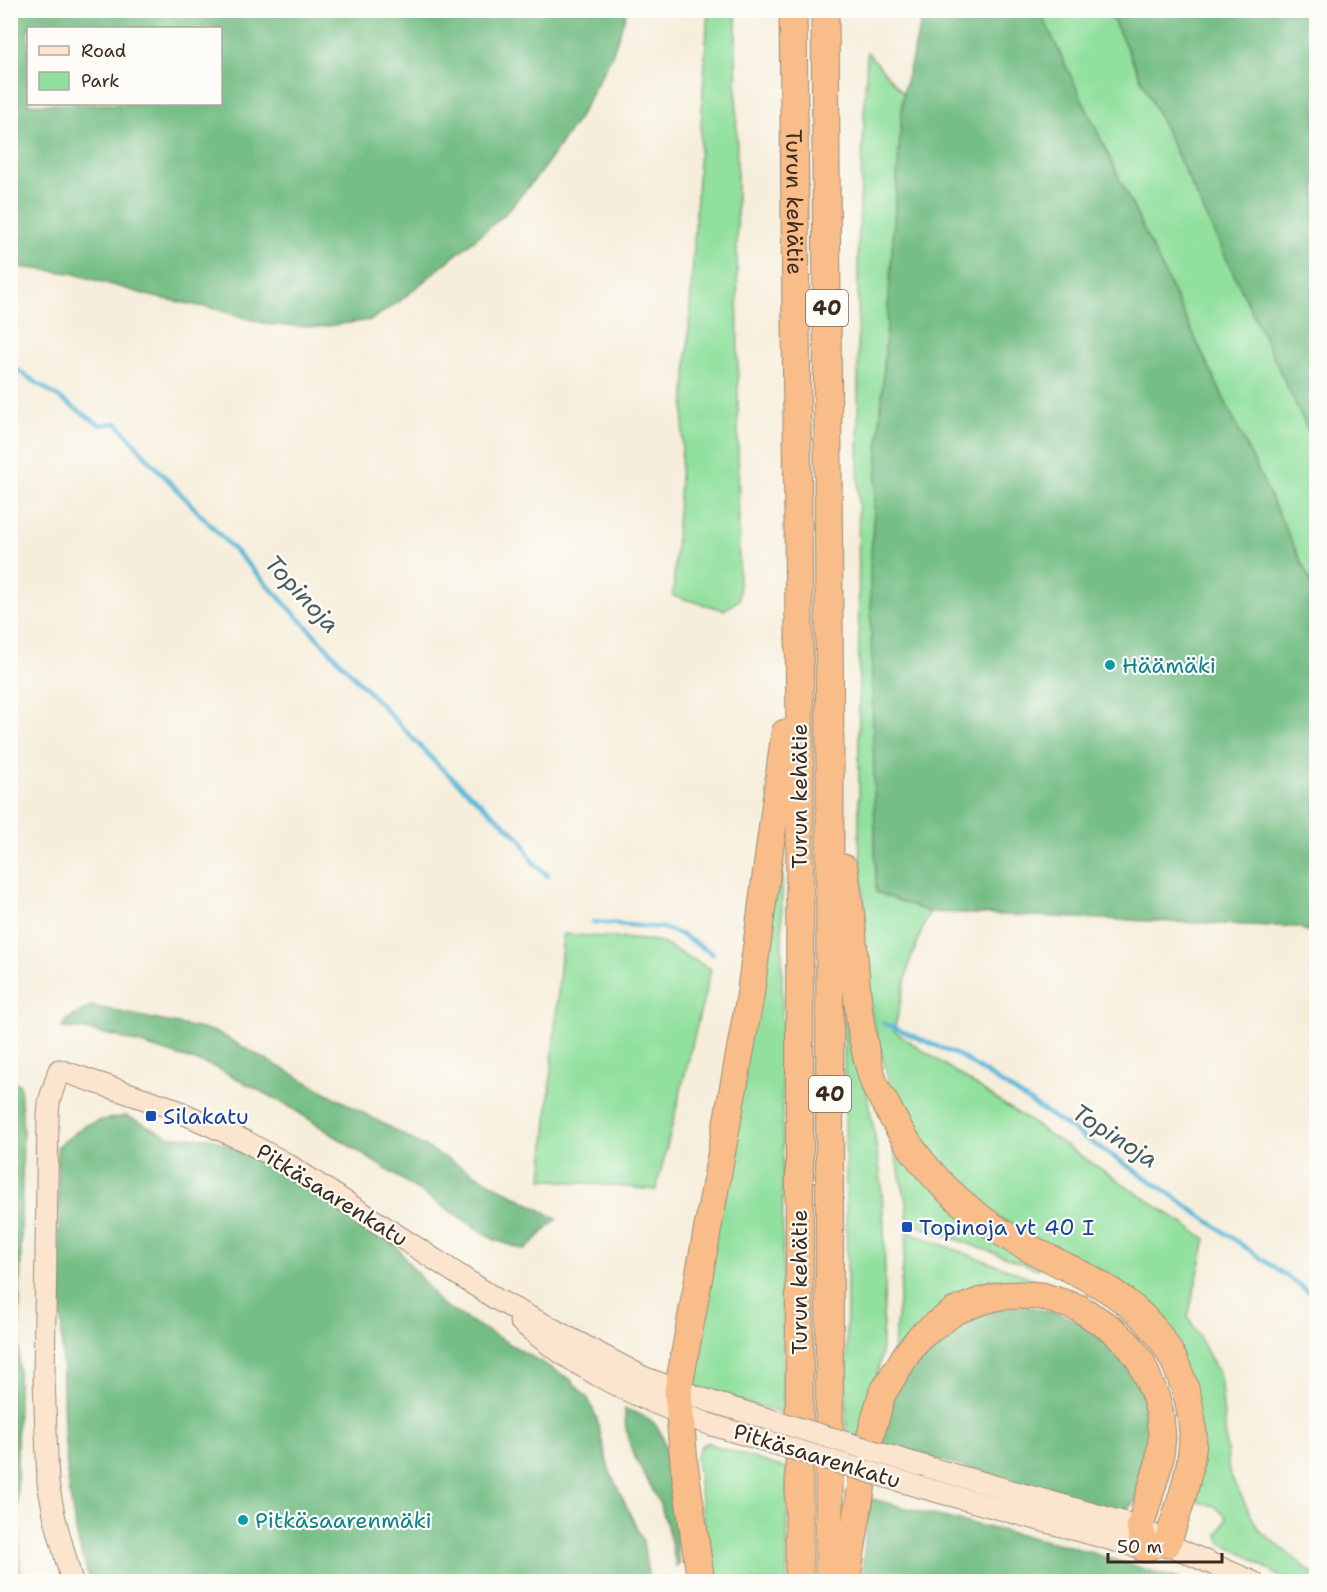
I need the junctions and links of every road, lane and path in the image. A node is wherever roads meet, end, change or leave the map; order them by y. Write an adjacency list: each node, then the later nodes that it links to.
1 (793, 10): 3 (highway, Turun kehätie / 40)
2 (825, 10): 4 (highway, Turun kehätie / 40)
3 (798, 622): 5 (highway); 9 (highway, Turun kehätie / 40)
4 (830, 764): 6 (highway); 10 (highway, Turun kehätie / 40)
5 (679, 1402): 6 (street, Pitkäsaarenkatu, bridge); 6 (street, Pitkäsaarenkatu, bridge); 7 (street, Pitkäsaarenkatu); 8 (highway)
6 (1151, 1540): 11 (highway); 12 (street, Pitkäsaarenkatu)
7 (72, 1581)
8 (701, 1581)
9 (799, 1581)
10 (829, 1581)
11 (846, 1581)
12 (1253, 1581)

